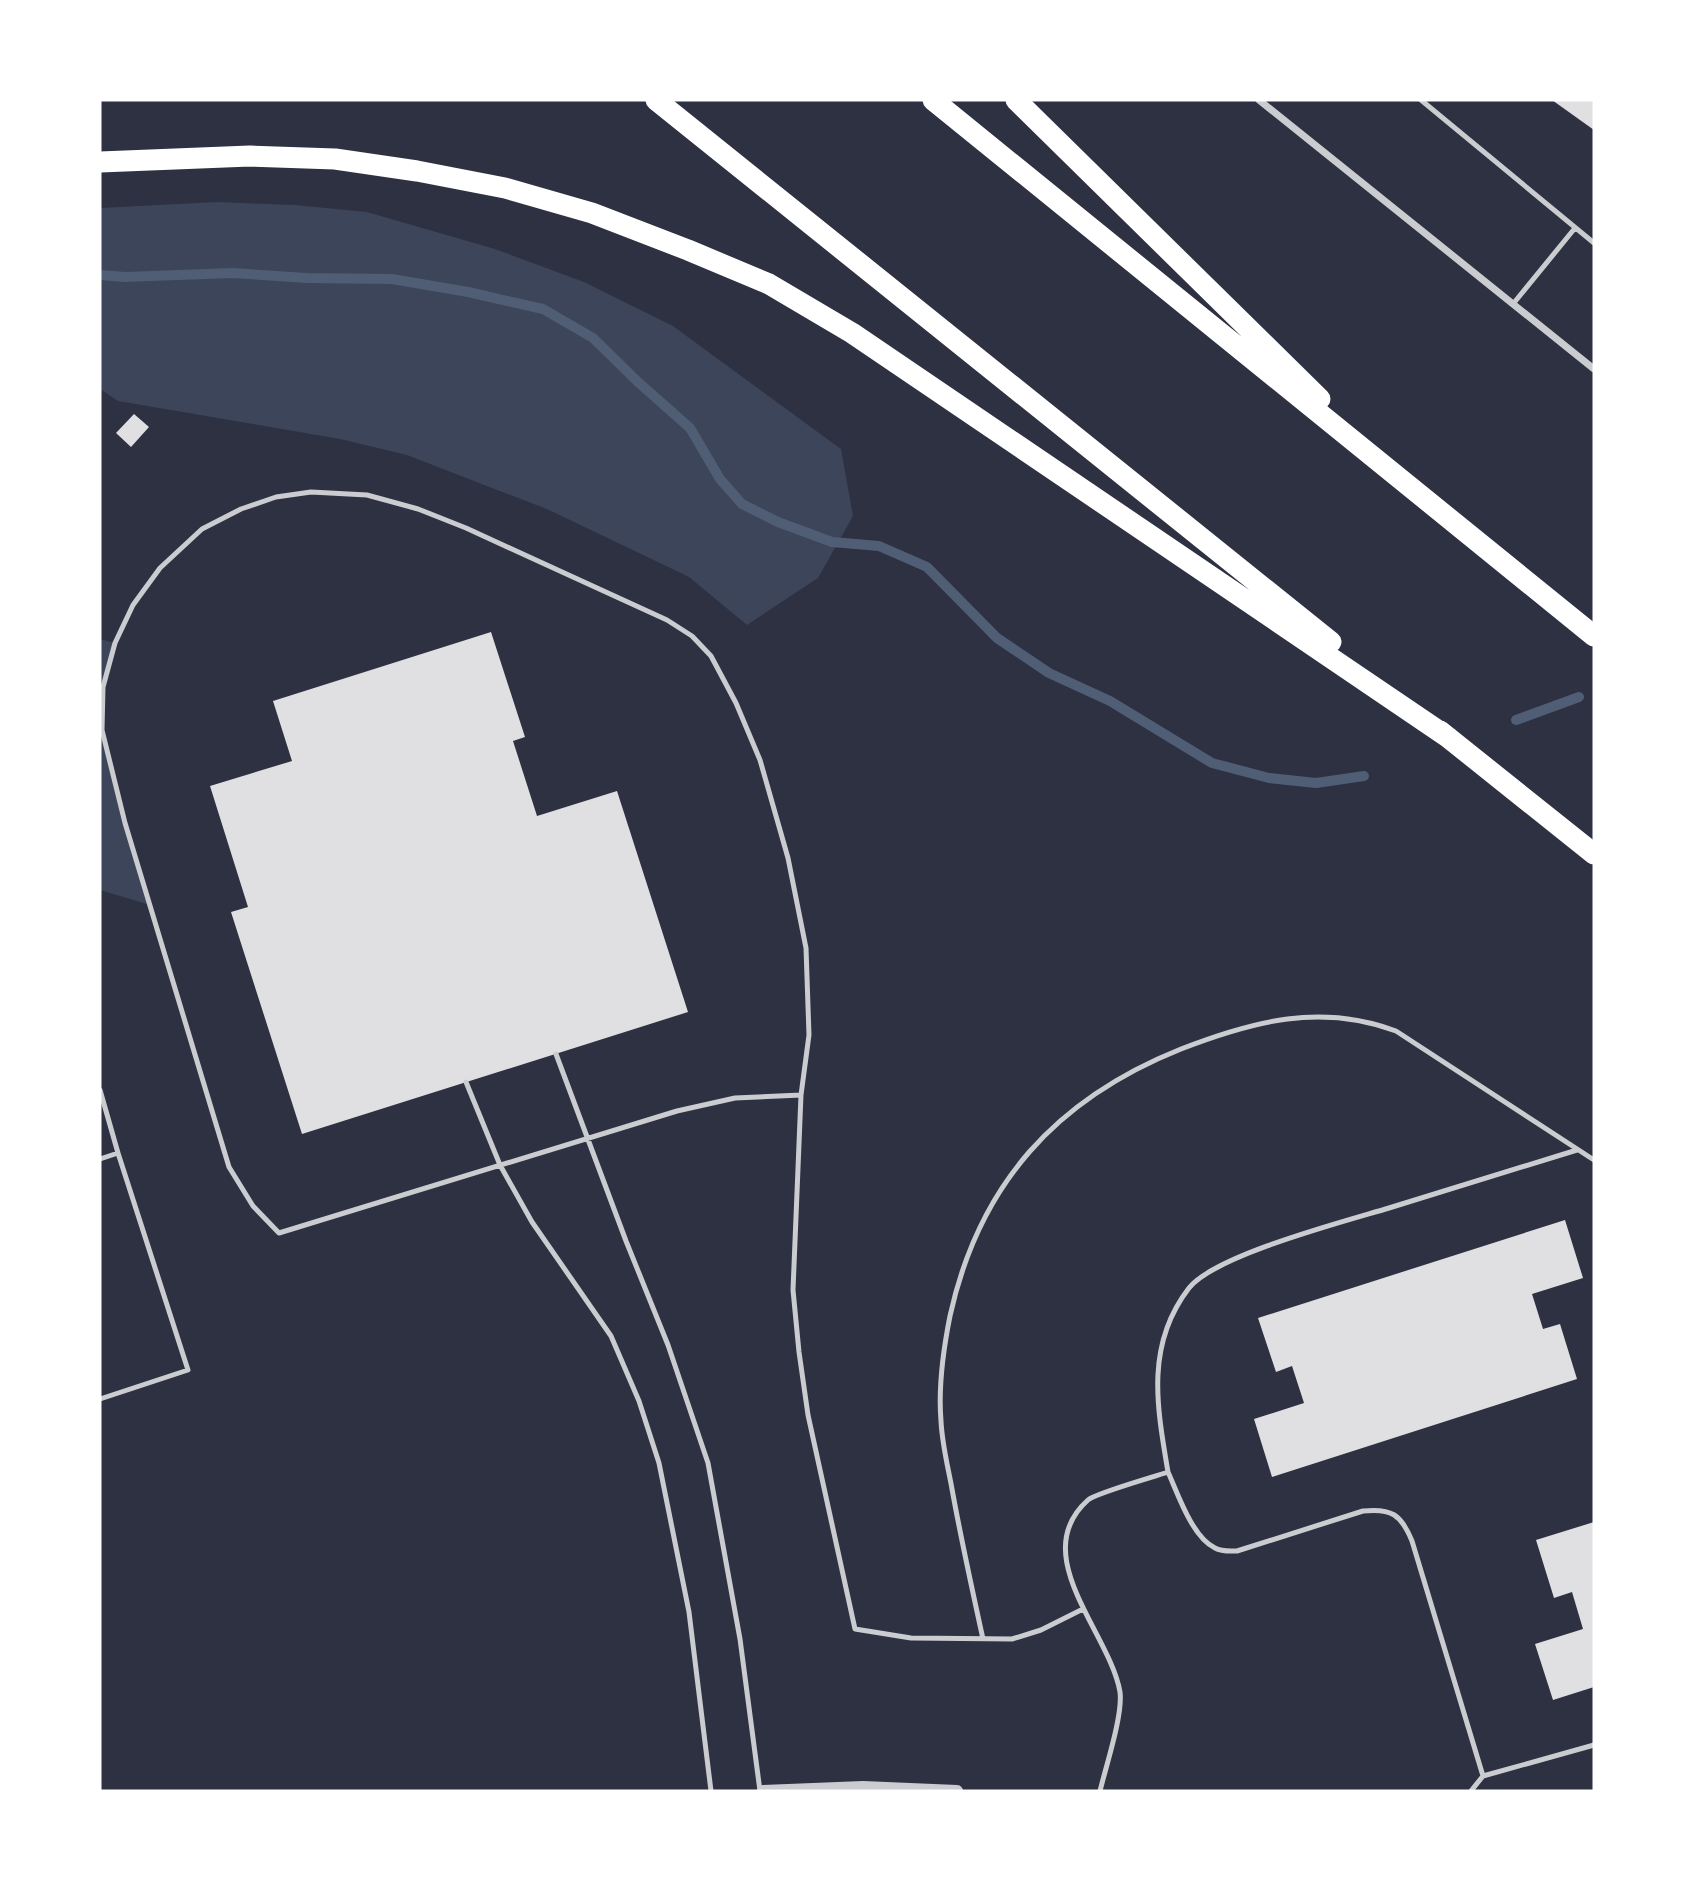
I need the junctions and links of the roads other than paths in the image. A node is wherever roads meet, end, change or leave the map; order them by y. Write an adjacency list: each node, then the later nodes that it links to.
1 (656, 100): 13 (highway)
2 (933, 100): 11 (highway)
3 (1016, 100): 11 (highway)
4 (1259, 100): 9 (street)
5 (1421, 100): 7 (lane)
6 (100, 162): 13 (highway)
7 (1575, 228): 8 (lane); 9 (lane)
8 (1594, 243)
9 (1513, 304): 10 (street)
10 (1594, 369)
11 (1414, 492): 12 (highway)
12 (1594, 636)
13 (1449, 738): 14 (highway)
14 (1594, 854)
15 (556, 1054): 19 (lane)
16 (466, 1082): 24 (lane)
17 (100, 1090): 21 (lane)
18 (800, 1095): 19 (lane); 24 (lane); 28 (lane)
19 (588, 1139): 24 (lane); 32 (lane)
20 (1578, 1150): 23 (lane); 26 (lane); 28 (lane)
21 (118, 1153): 22 (lane); 25 (lane)
22 (100, 1159)
23 (1594, 1160)
24 (500, 1166): 31 (lane)
25 (100, 1399)
26 (1168, 1472): 27 (lane); 30 (lane)
27 (1083, 1609): 28 (lane); 34 (lane)
28 (982, 1639)
29 (1594, 1745): 30 (lane)
30 (1482, 1776): 35 (lane)
31 (711, 1791)
32 (761, 1791): 33 (street)
33 (957, 1791)
34 (1100, 1791)
35 (1471, 1791)

